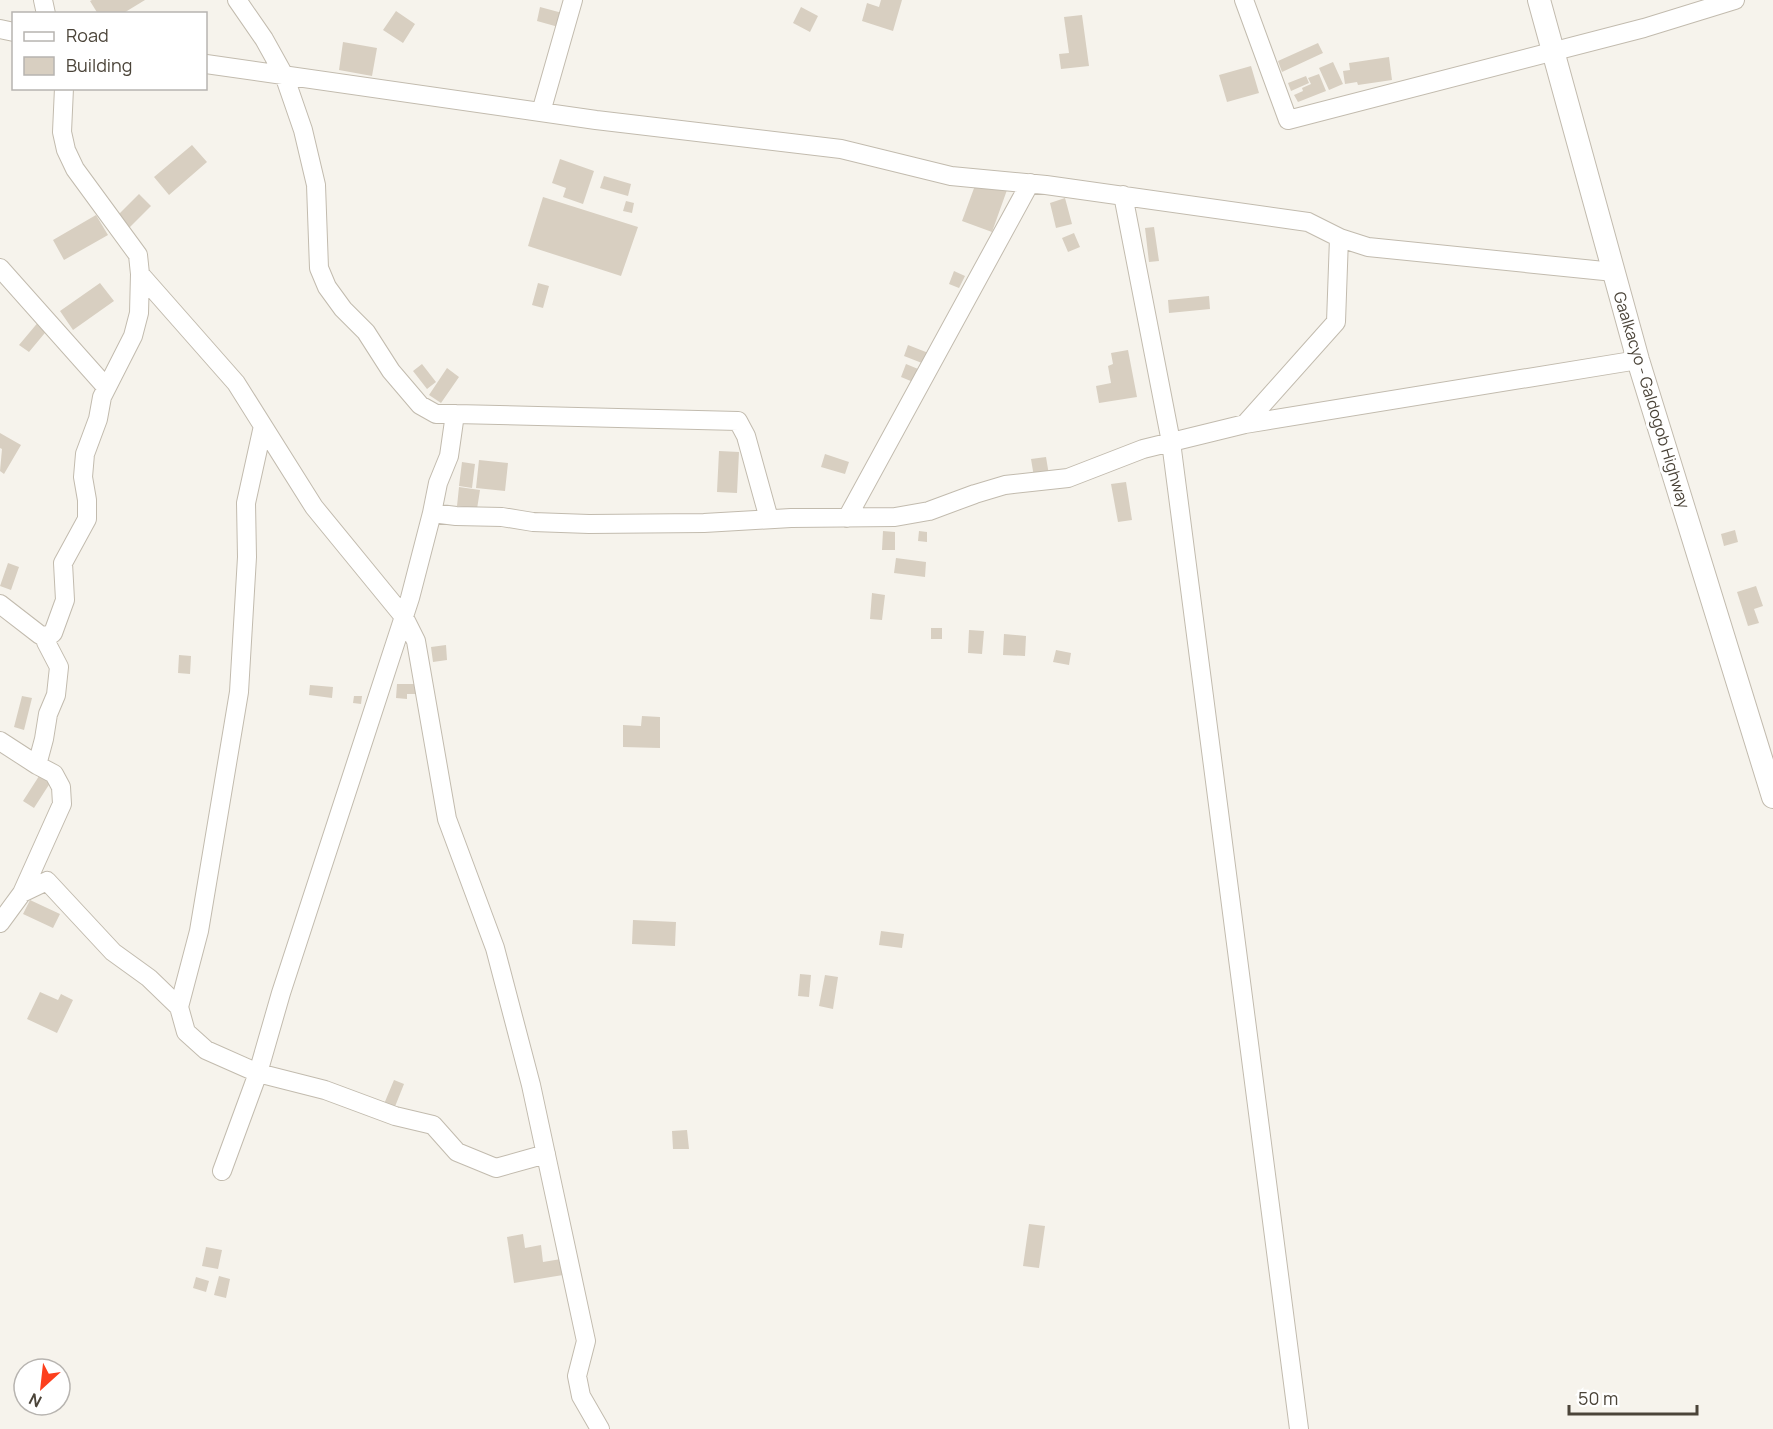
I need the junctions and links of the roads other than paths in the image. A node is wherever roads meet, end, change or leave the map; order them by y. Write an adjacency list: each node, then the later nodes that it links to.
1 (237, 0): 8 (street)
2 (573, 0): 10 (street)
3 (1244, 0): 6 (street)
4 (1539, 0): 6 (street, Gaalkacyo - Galdogob Highway)
5 (1735, 0): 6 (street)
6 (1553, 51): 15 (street, Gaalkacyo - Galdogob Highway)
7 (207, 64): 8 (street)
8 (284, 75): 10 (street); 19 (street)
9 (64, 90): 16 (street)
10 (541, 112): 11 (street)
11 (1030, 183): 12 (street); 24 (street)
12 (1123, 195): 13 (street); 22 (street)
13 (1340, 238): 15 (street); 20 (street)
14 (0, 268): 18 (street)
15 (1614, 272): 17 (street, Gaalkacyo - Galdogob Highway)
16 (140, 273): 18 (street); 21 (street)
17 (1638, 360): 20 (street); 31 (street, Gaalkacyo - Galdogob Highway)
18 (106, 387): 28 (street)
19 (455, 414): 23 (street); 25 (street)
20 (1245, 424): 22 (street)
21 (263, 426): 27 (street); 34 (street)
22 (1171, 442): 24 (street); 39 (street)
23 (432, 513): 25 (street); 27 (street)
24 (848, 518): 25 (street)
25 (769, 519)
26 (0, 604): 28 (street)
27 (404, 617): 35 (street); 36 (street)
28 (50, 636): 30 (street)
29 (0, 741): 30 (street)
30 (37, 765): 32 (street)
31 (1773, 797)
32 (22, 893): 33 (street); 34 (street)
33 (0, 923)
34 (179, 1007): 35 (street)
35 (258, 1073): 36 (street); 37 (street)
36 (546, 1154): 38 (street)
37 (222, 1171)
38 (600, 1429)
39 (1299, 1429)

